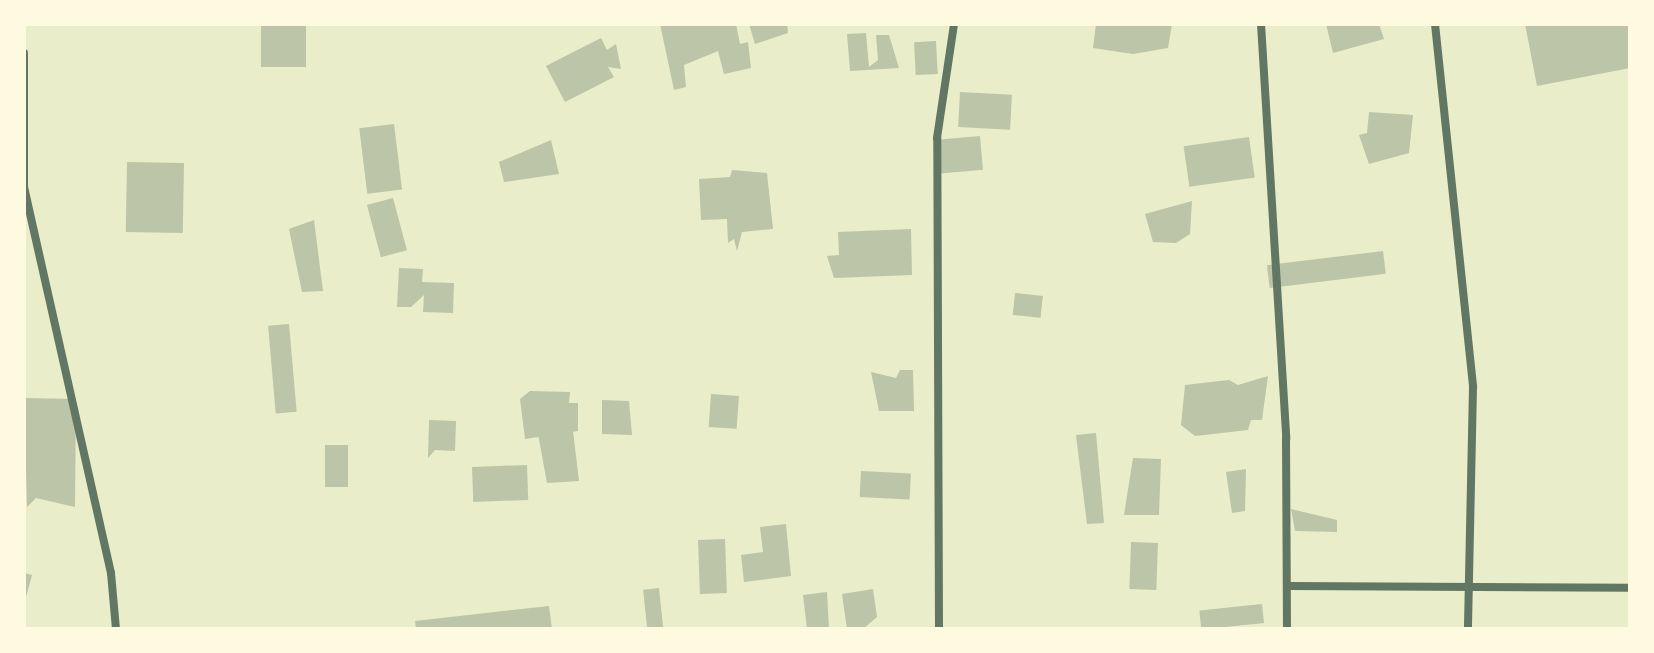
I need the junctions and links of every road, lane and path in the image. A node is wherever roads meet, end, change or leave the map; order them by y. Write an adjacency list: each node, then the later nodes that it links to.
1 (954, 24): 10 (street)
2 (1261, 24): 6 (street)
3 (1435, 24): 7 (street)
4 (24, 53): 5 (street)
5 (24, 187): 9 (street)
6 (1287, 586): 7 (street); 11 (street)
7 (1469, 588): 8 (street); 12 (street)
8 (1630, 588)
9 (116, 629)
10 (939, 629)
11 (1287, 629)
12 (1468, 629)

